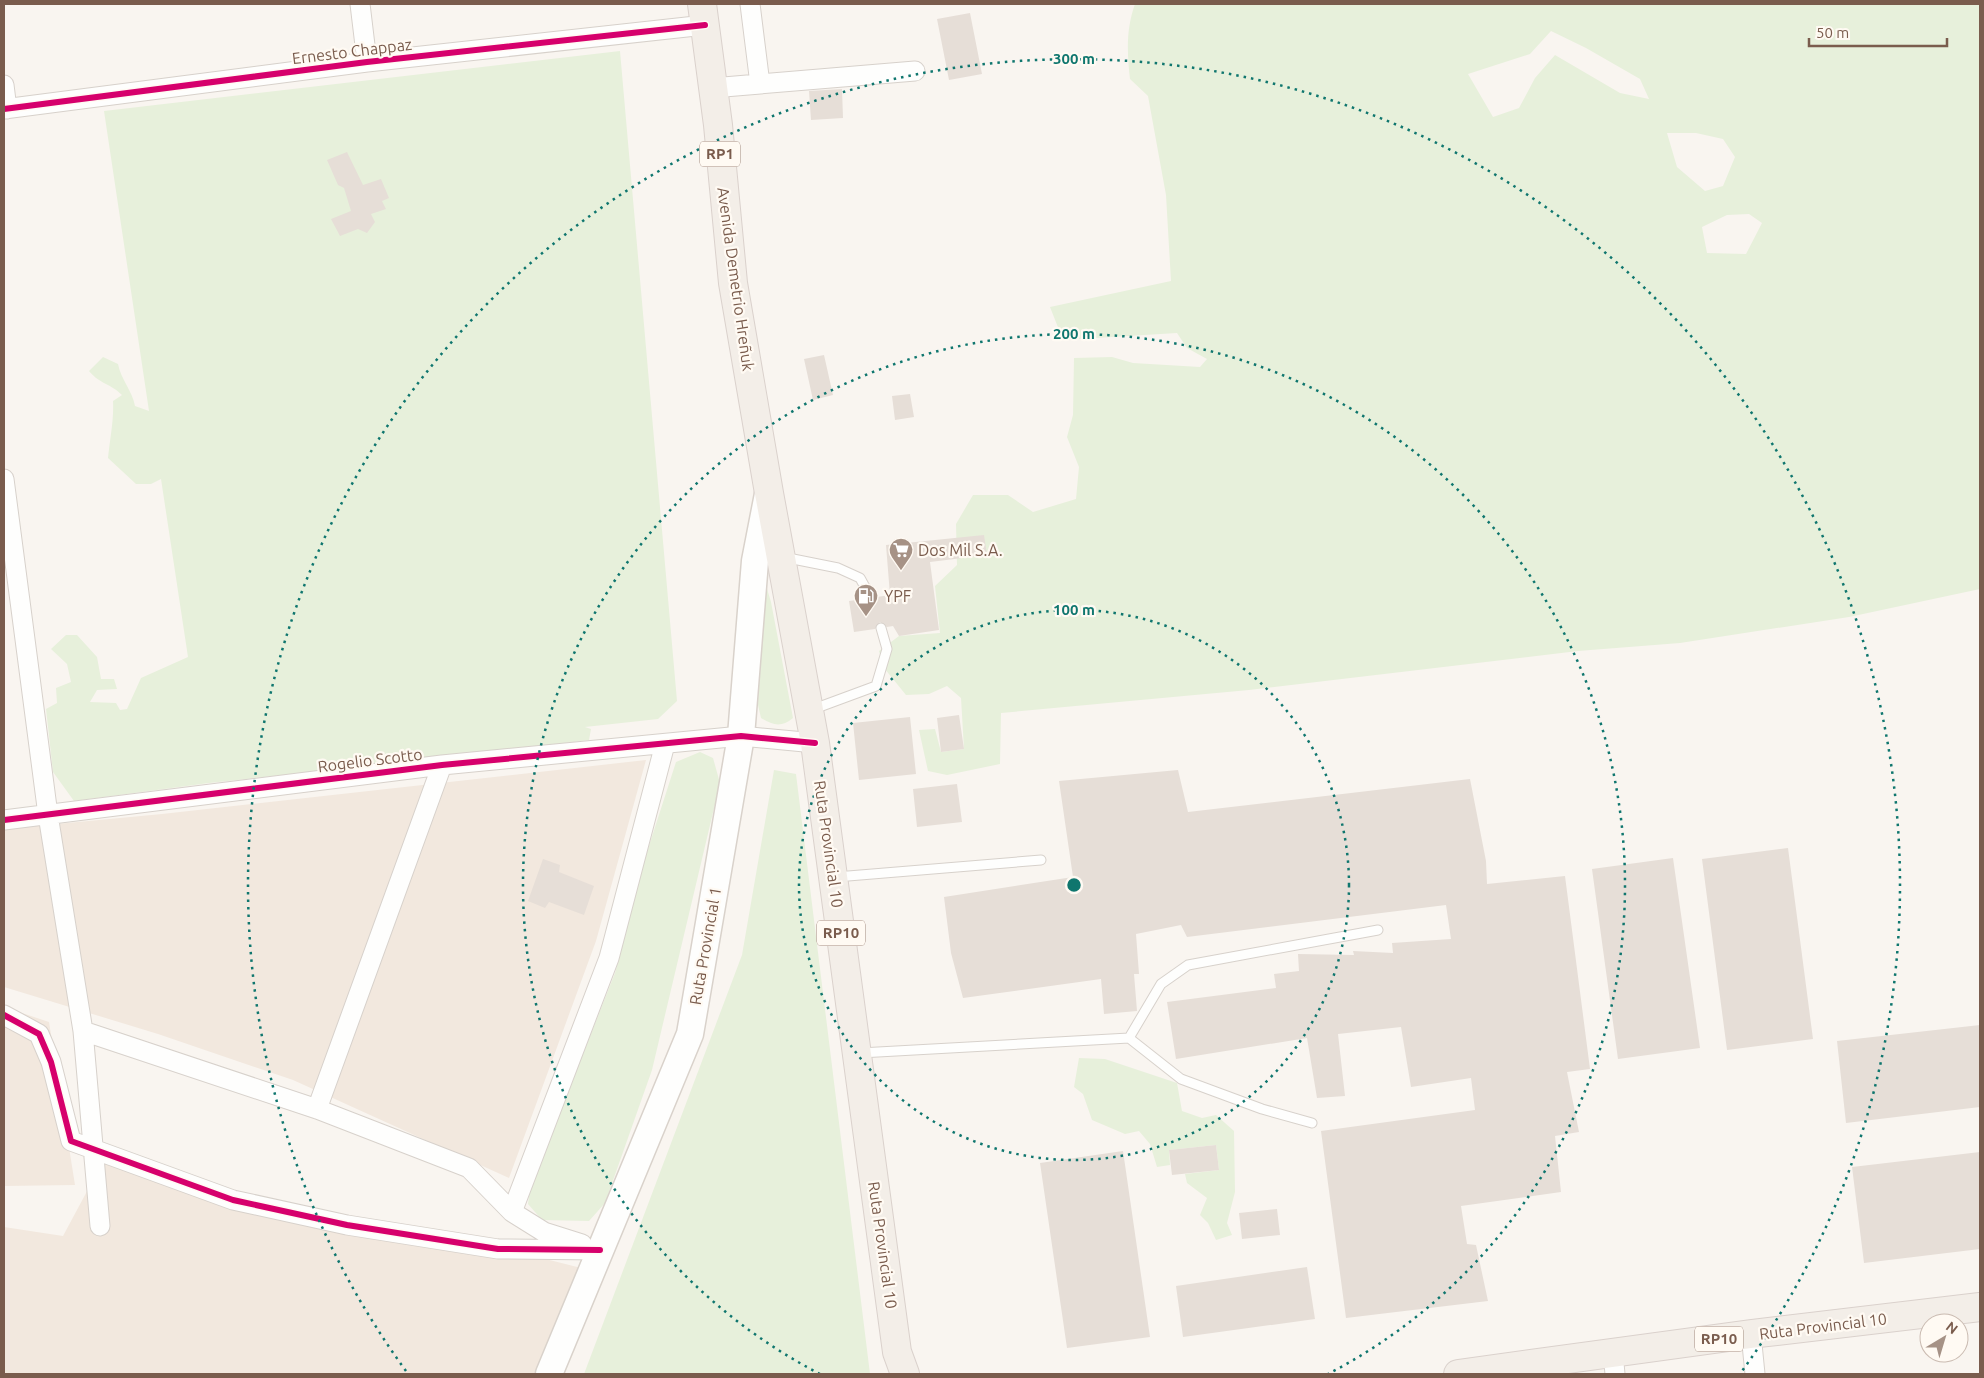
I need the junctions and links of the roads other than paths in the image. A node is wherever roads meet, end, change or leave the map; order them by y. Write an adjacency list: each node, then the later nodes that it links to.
1 (360, 4): 4 (street)
2 (750, 4): 6 (street)
3 (703, 15): 4 (street, Ernesto Chappaz); 8 (main road, Avenida Demetrio Hreñuk / RP1)
4 (366, 62): 9 (street, Ernesto Chappaz)
5 (915, 71): 6 (street)
6 (760, 84): 8 (street)
7 (4, 85): 9 (street)
8 (712, 88): 11 (main road, Avenida Demetrio Hreñuk / RP1)
9 (5, 109)
10 (4, 479): 20 (street)
11 (768, 493): 12 (main road, Ruta Provincial 10 / RP10); 16 (main road, Ruta Provincial 1 / RP1)
12 (781, 556): 13 (lane); 15 (main road, Ruta Provincial 10 / RP10)
13 (871, 598)
14 (881, 628): 15 (lane)
15 (809, 711): 17 (main road, Ruta Provincial 10 / RP10)
16 (741, 736): 17 (street, Rogelio Scotto); 18 (street, Rogelio Scotto); 34 (main road, Ruta Provincial 1 / RP1)
17 (815, 743): 23 (main road, Ruta Provincial 10 / RP10)
18 (665, 744): 19 (street, Rogelio Scotto); 32 (street)
19 (442, 765): 20 (street, Rogelio Scotto); 29 (street)
20 (48, 815): 21 (street, Rogelio Scotto); 26 (street)
21 (4, 820)
22 (1041, 860): 23 (lane)
23 (833, 878): 28 (main road, Ruta Provincial 10 / RP10)
24 (1378, 930): 27 (lane)
25 (4, 1015): 31 (street)
26 (83, 1031): 29 (street); 31 (street)
27 (1129, 1038): 28 (lane); 30 (lane)
28 (857, 1053): 38 (main road, Ruta Provincial 10 / RP10)
29 (317, 1109): 32 (street)
30 (1312, 1123)
31 (93, 1150): 33 (street); 34 (street)
32 (512, 1212): 34 (street)
33 (100, 1226)
34 (600, 1250): 39 (main road, Ruta Provincial 1 / RP1)
35 (1980, 1307): 36 (main road, Ruta Provincial 10 / RP10)
36 (1751, 1334): 37 (main road, Ruta Provincial 10 / RP10); 41 (street)
37 (1614, 1364): 40 (main road, Ruta Provincial 10 / RP10)
38 (903, 1373)
39 (548, 1374)
40 (1458, 1374)
41 (1755, 1374)

